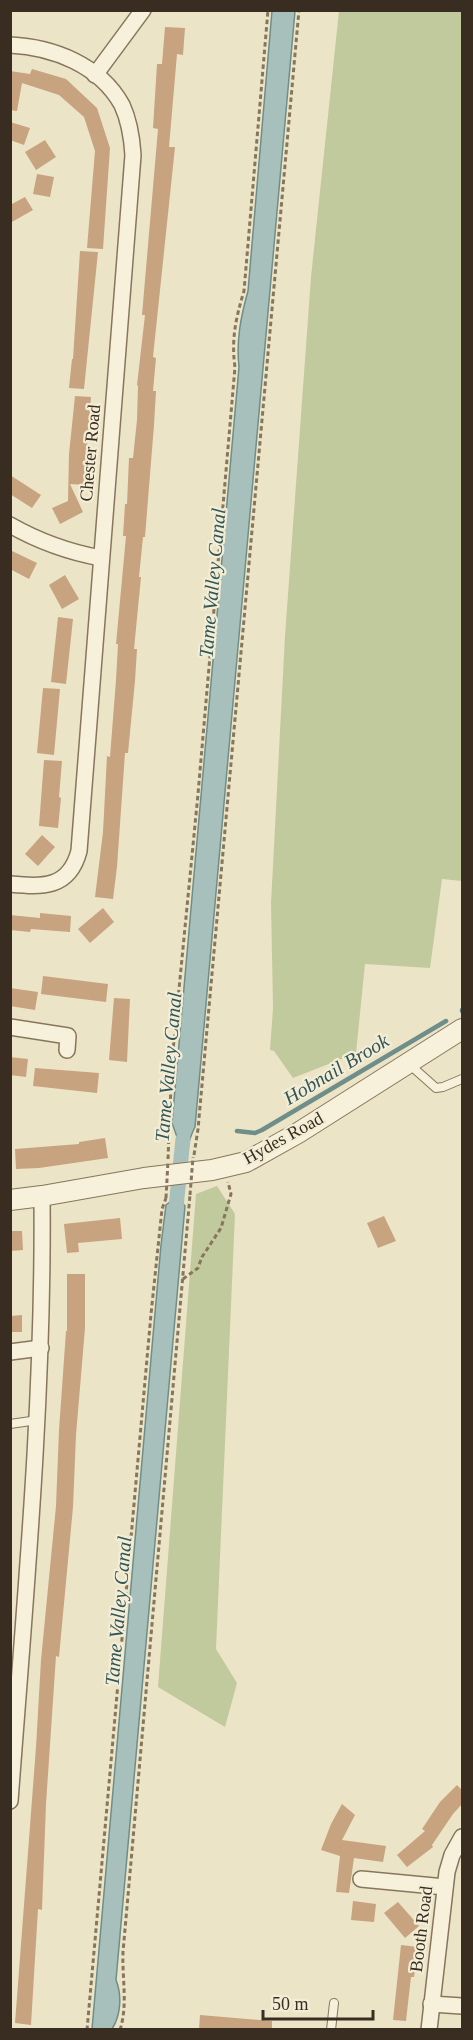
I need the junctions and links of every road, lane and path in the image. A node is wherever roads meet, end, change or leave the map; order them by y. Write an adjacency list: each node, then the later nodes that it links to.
1 (143, 10): 5 (street)
2 (268, 10): 29 (path, bridge)
3 (299, 10): 17 (path, bridge)
4 (10, 45): 5 (street, Chester Road)
5 (95, 75): 7 (street, Chester Road)
6 (10, 525): 7 (street)
7 (101, 558): 8 (street, Chester Road)
8 (10, 884)
9 (10, 1027): 11 (street)
10 (462, 1029): 12 (street, Hydes Road)
11 (67, 1050)
12 (408, 1062): 13 (lane); 14 (street, Hydes Road)
13 (462, 1079)
14 (224, 1167): 15 (street, Hydes Road); 17 (path)
15 (42, 1196): 16 (street, Hydes Road); 18 (street)
16 (10, 1200)
17 (183, 1279): 30 (path)
18 (41, 1348): 19 (street); 20 (street)
19 (10, 1352)
20 (38, 1420): 21 (lane); 22 (street)
21 (10, 1424)
22 (10, 1801)
23 (462, 1837): 25 (street, Booth Road)
24 (362, 1879): 25 (street)
25 (445, 1887): 27 (street, Booth Road)
26 (334, 2003): 31 (lane)
27 (431, 2004): 28 (street); 32 (street, Booth Road)
28 (462, 2006)
29 (87, 2030)
30 (120, 2030)
31 (331, 2030)
32 (429, 2030)

